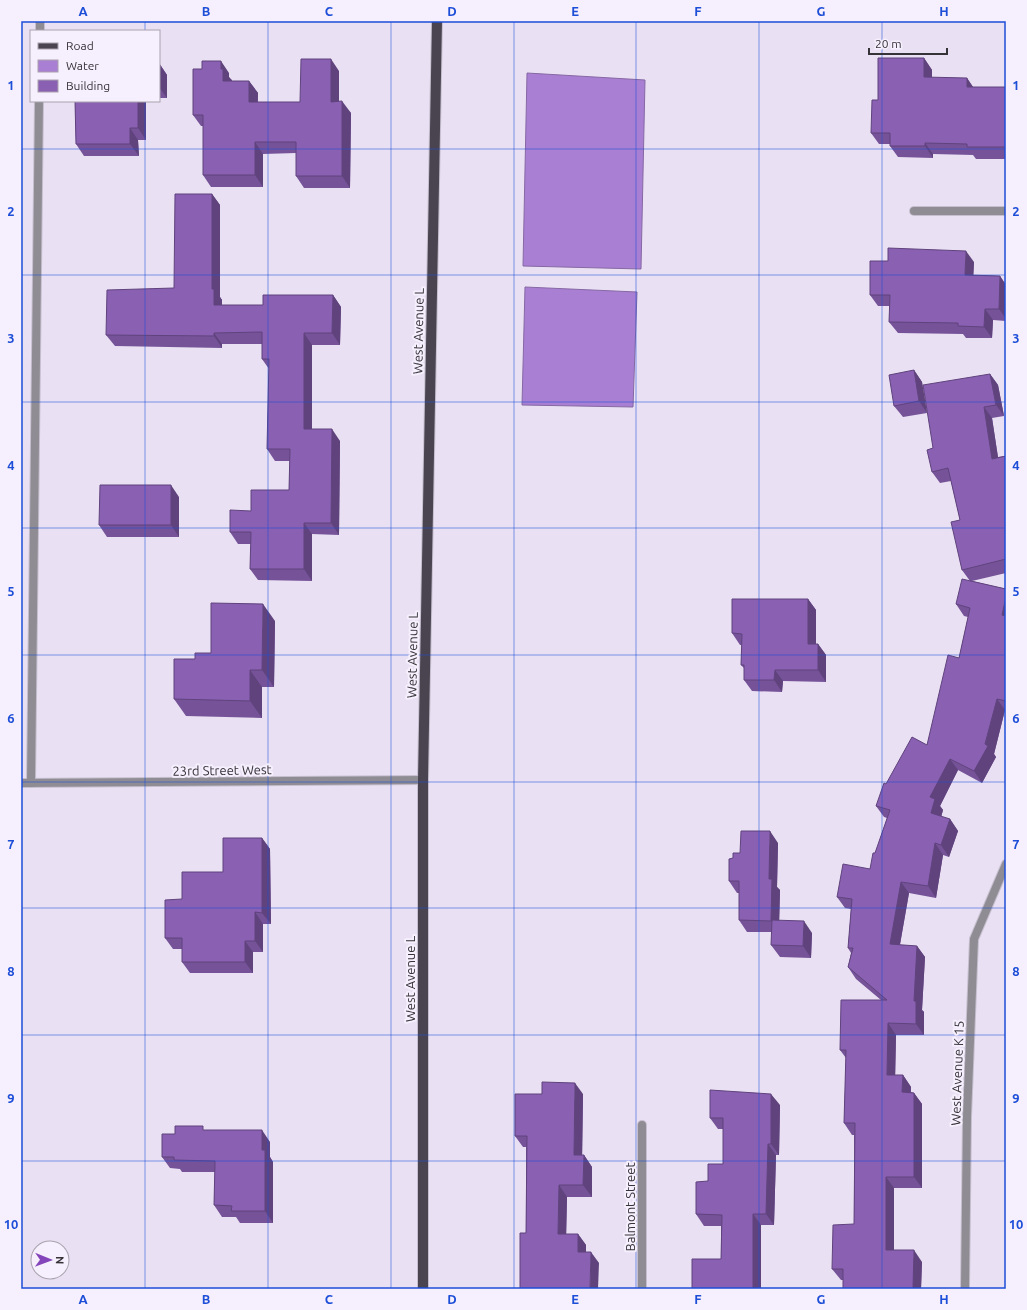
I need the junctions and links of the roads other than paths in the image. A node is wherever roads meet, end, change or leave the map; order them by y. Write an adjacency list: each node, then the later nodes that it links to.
1 (436, 21): 5 (main road, West Avenue L)
2 (39, 102): 7 (street)
3 (914, 211): 4 (street)
4 (1006, 211)
5 (423, 780): 7 (street, 23rd Street West); 10 (main road, West Avenue L)
6 (21, 783): 7 (street, 23rd Street West)
7 (31, 783)
8 (1006, 864): 12 (street, West Avenue K 15)
9 (642, 1126): 11 (street, Balmont Street)
10 (422, 1289)
11 (642, 1289)
12 (965, 1289)

